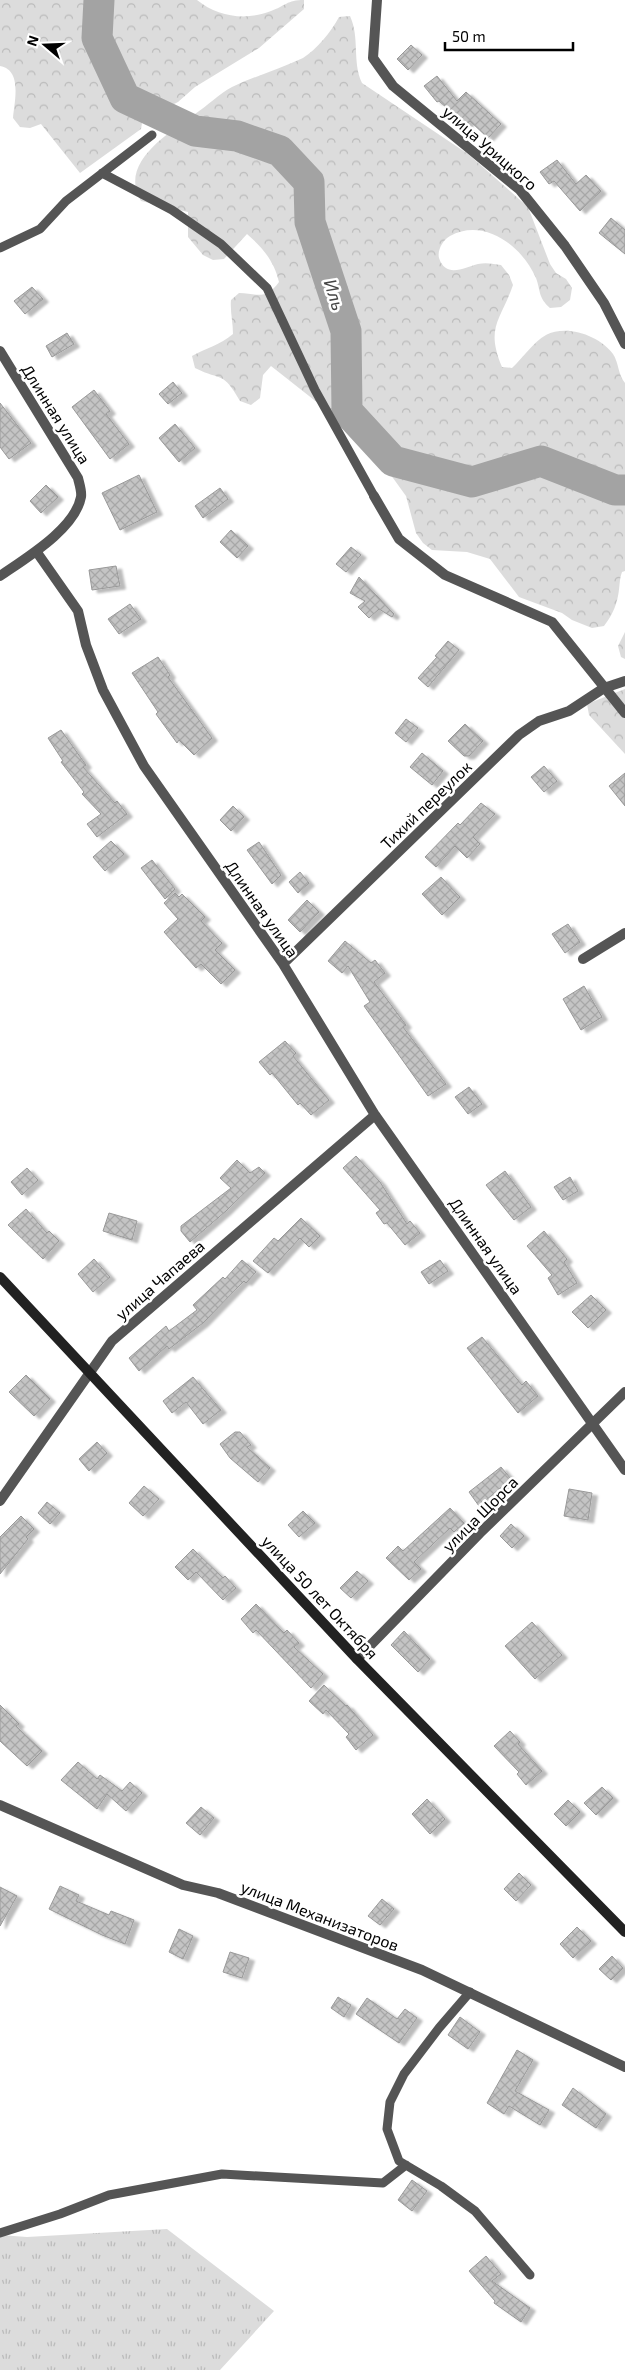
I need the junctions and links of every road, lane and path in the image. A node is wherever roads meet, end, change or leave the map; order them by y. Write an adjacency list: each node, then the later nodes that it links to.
1 (377, 0): 5 (street, улица Урицкого)
2 (152, 135): 3 (lane)
3 (102, 173): 4 (lane); 7 (lane)
4 (0, 248)
5 (625, 344)
6 (0, 351): 8 (street, Длинная улица)
7 (374, 496): 11 (street)
8 (36, 551): 9 (street); 15 (street, Длинная улица)
9 (0, 576)
10 (625, 681): 11 (street, Тихий переулок)
11 (604, 688): 12 (street); 15 (street, Тихий переулок)
12 (625, 713)
13 (625, 933): 14 (street)
14 (583, 959)
15 (282, 964): 16 (street, Длинная улица)
16 (375, 1115): 18 (street, улица Чапаева); 20 (street, Длинная улица)
17 (0, 1277): 18 (street, улица 50 лет Октября)
18 (91, 1373): 22 (street, улица Чапаева); 23 (street, улица 50 лет Октября)
19 (625, 1392): 20 (street, улица Щорса)
20 (593, 1424): 21 (street, Длинная улица); 23 (street, улица Щорса)
21 (625, 1470)
22 (0, 1501)
23 (357, 1659): 25 (street, улица 50 лет Октября)
24 (0, 1805): 26 (street, улица Механизаторов)
25 (625, 1932)
26 (470, 1992): 27 (street, улица Механизаторов); 28 (lane)
27 (625, 2067)
28 (406, 2166): 29 (lane); 30 (lane)
29 (0, 2233)
30 (530, 2275)

